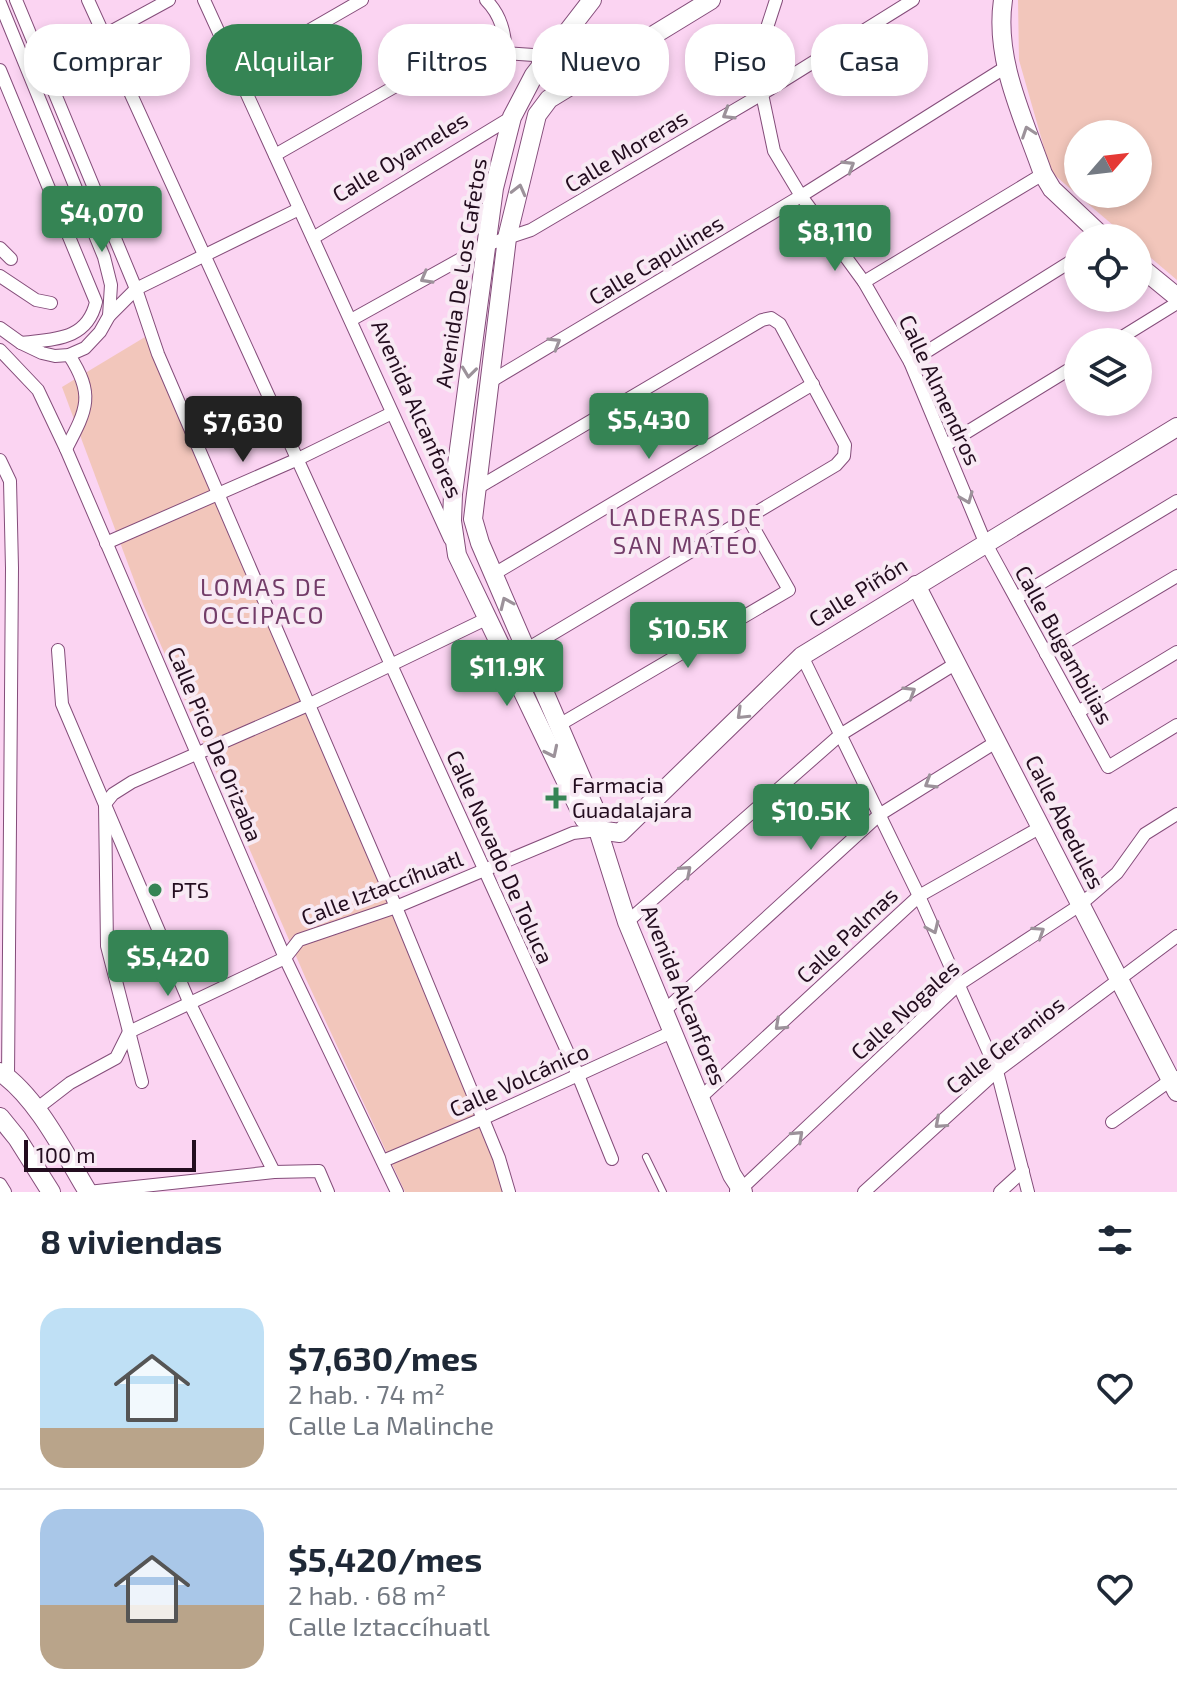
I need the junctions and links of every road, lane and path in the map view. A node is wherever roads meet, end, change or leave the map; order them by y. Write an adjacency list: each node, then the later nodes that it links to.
1 (16, 0): 13 (street)
2 (88, 0): 14 (street, Calle Nevado De Toluca)
3 (169, 0): 15 (street)
4 (204, 0): 16 (street, Avenida Alcanfores)
5 (362, 0): 17 (street)
6 (592, 0): 19 (street, Avenida De Los Cafetos)
7 (711, 0): 38 (street, Avenida De Los Cafetos, one-way to 7)
8 (776, 0): 20 (street, Calle Almendros)
9 (913, 0): 23 (street, Calle Moreras)
10 (1003, 0): 21 (street)
11 (492, 2): 18 (street)
12 (0, 3): 51 (street)
13 (26, 24)
14 (99, 24)
15 (126, 24)
16 (215, 24)
17 (320, 24)
18 (501, 24)
19 (573, 24)
20 (769, 24)
21 (1006, 67): 33 (street, one-way to 21); 34 (street, Calle Capulines, one-way to 21)
22 (0, 70): 55 (street)
23 (795, 73)
24 (532, 79): 31 (street, Avenida De Los Cafetos)
25 (56, 96): 47 (street)
26 (131, 96): 41 (street, Calle Nevado De Toluca)
27 (248, 96): 32 (street, Avenida Alcanfores)
28 (378, 96): 32 (street)
29 (759, 96): 38 (street, Calle Moreras, one-way to 38)
30 (762, 96): 34 (street, Calle Almendros)
31 (512, 117): 37 (street, Calle Oyameles); 39 (street, Avenida De Los Cafetos)
32 (275, 155): 35 (street, Avenida Alcanfores)
33 (1043, 174): 36 (street); 46 (street)
34 (801, 196): 46 (street, Calle Almendros); 60 (street, Calle Capulines, one-way to 34)
35 (299, 209): 37 (street, Avenida Alcanfores); 41 (street)
36 (1089, 224)
37 (313, 238): 52 (street, Avenida Alcanfores)
38 (507, 238): 39 (street, Calle Moreras); 60 (street, Avenida De Los Cafetos)
39 (486, 245): 52 (street, Calle Moreras, one-way to 52); 75 (street, Avenida De Los Cafetos, one-way to 75)
40 (0, 248): 42 (street)
41 (204, 255): 47 (street); 66 (street, Calle Nevado De Toluca)
42 (11, 259)
43 (1064, 266): 58 (street)
44 (0, 276): 49 (street)
45 (1152, 276): 48 (street)
46 (864, 282): 58 (street, Calle Almendros)
47 (136, 289): 51 (street); 69 (street)
48 (1177, 297)
49 (51, 303)
50 (1177, 303): 54 (street)
51 (109, 316): 57 (street)
52 (351, 320): 62 (street, Avenida Alcanfores)
53 (0, 328): 55 (street)
54 (1137, 328)
55 (21, 343): 57 (street)
56 (0, 350): 65 (street, Calle Pico De Orizaba)
57 (69, 355): 65 (street)
58 (910, 362): 64 (street, Calle Almendros)
59 (1064, 373): 64 (street)
60 (488, 383): 68 (street, Avenida De Los Cafetos)
61 (813, 384): 68 (street); 71 (street); 77 (street)
62 (392, 413): 66 (street); 75 (street, Avenida Alcanfores)
63 (1177, 427): 72 (street, Calle Piñón)
64 (946, 445): 72 (street, Calle Almendros, one-way to 72)
65 (66, 449): 73 (street, Calle Pico De Orizaba)
66 (298, 459): 69 (street); 87 (street, Calle Nevado De Toluca)
67 (0, 460): 76 (street)
68 (474, 490): 74 (street, Avenida De Los Cafetos)
69 (218, 495): 73 (street); 89 (street)
70 (1177, 501): 80 (street)
71 (748, 518): 82 (street); 91 (street)
72 (985, 542): 79 (street, Calle Piñón); 80 (street, Calle Bugambilias)
73 (106, 543): 95 (street, Calle Pico De Orizaba)
74 (480, 543): 75 (street); 77 (street, Avenida Alcanfores)
75 (457, 555): 81 (street, Avenida Alcanfores)
76 (6, 568): 99 (street)
77 (494, 574): 82 (street, Avenida Alcanfores, one-way to 77)
78 (1177, 576): 85 (street)
79 (916, 585): 86 (street, Calle Piñón); 88 (street, Calle Abedules)
80 (1016, 598): 85 (street, Calle Bugambilias)
81 (486, 619): 87 (street); 101 (street, Avenida Alcanfores, one-way to 101)
82 (527, 649): 91 (street, Avenida Alcanfores)
83 (58, 650): 96 (street)
84 (1177, 652): 90 (street)
85 (1046, 654): 90 (street, Calle Bugambilias)
86 (802, 656): 93 (street); 101 (street, Calle Piñón, one-way to 101)
87 (391, 664): 89 (street); 102 (street, Calle Nevado De Toluca)
88 (955, 664): 93 (street, one-way to 88); 94 (street, Calle Abedules)
89 (308, 705): 95 (street); 105 (street)
90 (1078, 712): 92 (street, Calle Bugambilias)
91 (559, 725): 101 (street, Avenida Alcanfores)
92 (1177, 725)
93 (840, 735): 98 (street); 106 (street, one-way to 93)
94 (996, 742): 98 (street, one-way to 98); 100 (street, Calle Abedules)
95 (197, 753): 96 (street); 108 (street, Calle Pico De Orizaba)
96 (105, 804): 111 (street); 113 (street)
97 (1177, 814): 104 (street, Calle Nogales)
98 (879, 815): 103 (street); 112 (street)
99 (5, 817): 116 (street)
100 (1041, 827): 103 (street, Calle Palmas); 104 (street, Calle Abedules)
101 (598, 830): 102 (street, Calle Iztaccíhuatl); 106 (street, Avenida Alcanfores)
102 (483, 870): 105 (street, Calle Iztaccíhuatl); 117 (street, Calle Nevado De Toluca)
103 (919, 896): 110 (street, one-way to 110); 120 (street, Calle Palmas, one-way to 120)
104 (1080, 905): 109 (street, Calle Abedules); 110 (street, Calle Nogales, one-way to 104)
105 (396, 907): 108 (street, Calle Iztaccíhuatl); 123 (street)
106 (627, 922): 112 (street, Avenida Alcanfores)
107 (1177, 936): 109 (street, Calle Geranios)
108 (285, 958): 111 (street, Calle Iztaccíhuatl); 130 (street, Calle Pico De Orizaba)
109 (1120, 981): 115 (street, Calle Geranios); 119 (street, Calle Abedules)
110 (958, 985): 115 (street); 134 (street, Calle Nogales, one-way to 110)
111 (190, 1004): 113 (street, Calle Iztaccíhuatl); 132 (street)
112 (663, 1012): 114 (street, Avenida Alcanfores)
113 (129, 1032): 118 (street); 121 (street, Calle Iztaccíhuatl)
114 (672, 1032): 117 (street, Calle Volcánico); 120 (street, Avenida Alcanfores)
115 (997, 1071): 131 (street); 142 (street, Calle Geranios, one-way to 142)
116 (4, 1075): 121 (street)
117 (578, 1075): 123 (street, Calle Volcánico); 129 (street, Calle Nevado De Toluca)
118 (142, 1082)
119 (1175, 1083): 124 (street)
120 (700, 1098): 134 (street, Avenida Alcanfores)
121 (39, 1114): 125 (street); 126 (street)
122 (0, 1118): 126 (street)
123 (482, 1119): 130 (street, Calle Volcánico); 140 (street)
124 (1112, 1122)
125 (54, 1137): 127 (street); 137 (street)
126 (17, 1138): 127 (street)
127 (28, 1155): 136 (street)
128 (646, 1157): 141 (lane)
129 (612, 1159)
130 (383, 1161): 139 (street, Calle Pico De Orizaba)
131 (1023, 1171): 143 (street); 144 (street)
132 (274, 1172): 137 (street); 138 (street)
133 (0, 1184): 135 (street)
134 (736, 1188)
135 (5, 1192)
136 (51, 1192)
137 (88, 1192)
138 (328, 1192)
139 (397, 1192)
140 (509, 1192)
141 (663, 1192)
142 (864, 1192)
143 (1000, 1192)
144 (1028, 1192)

